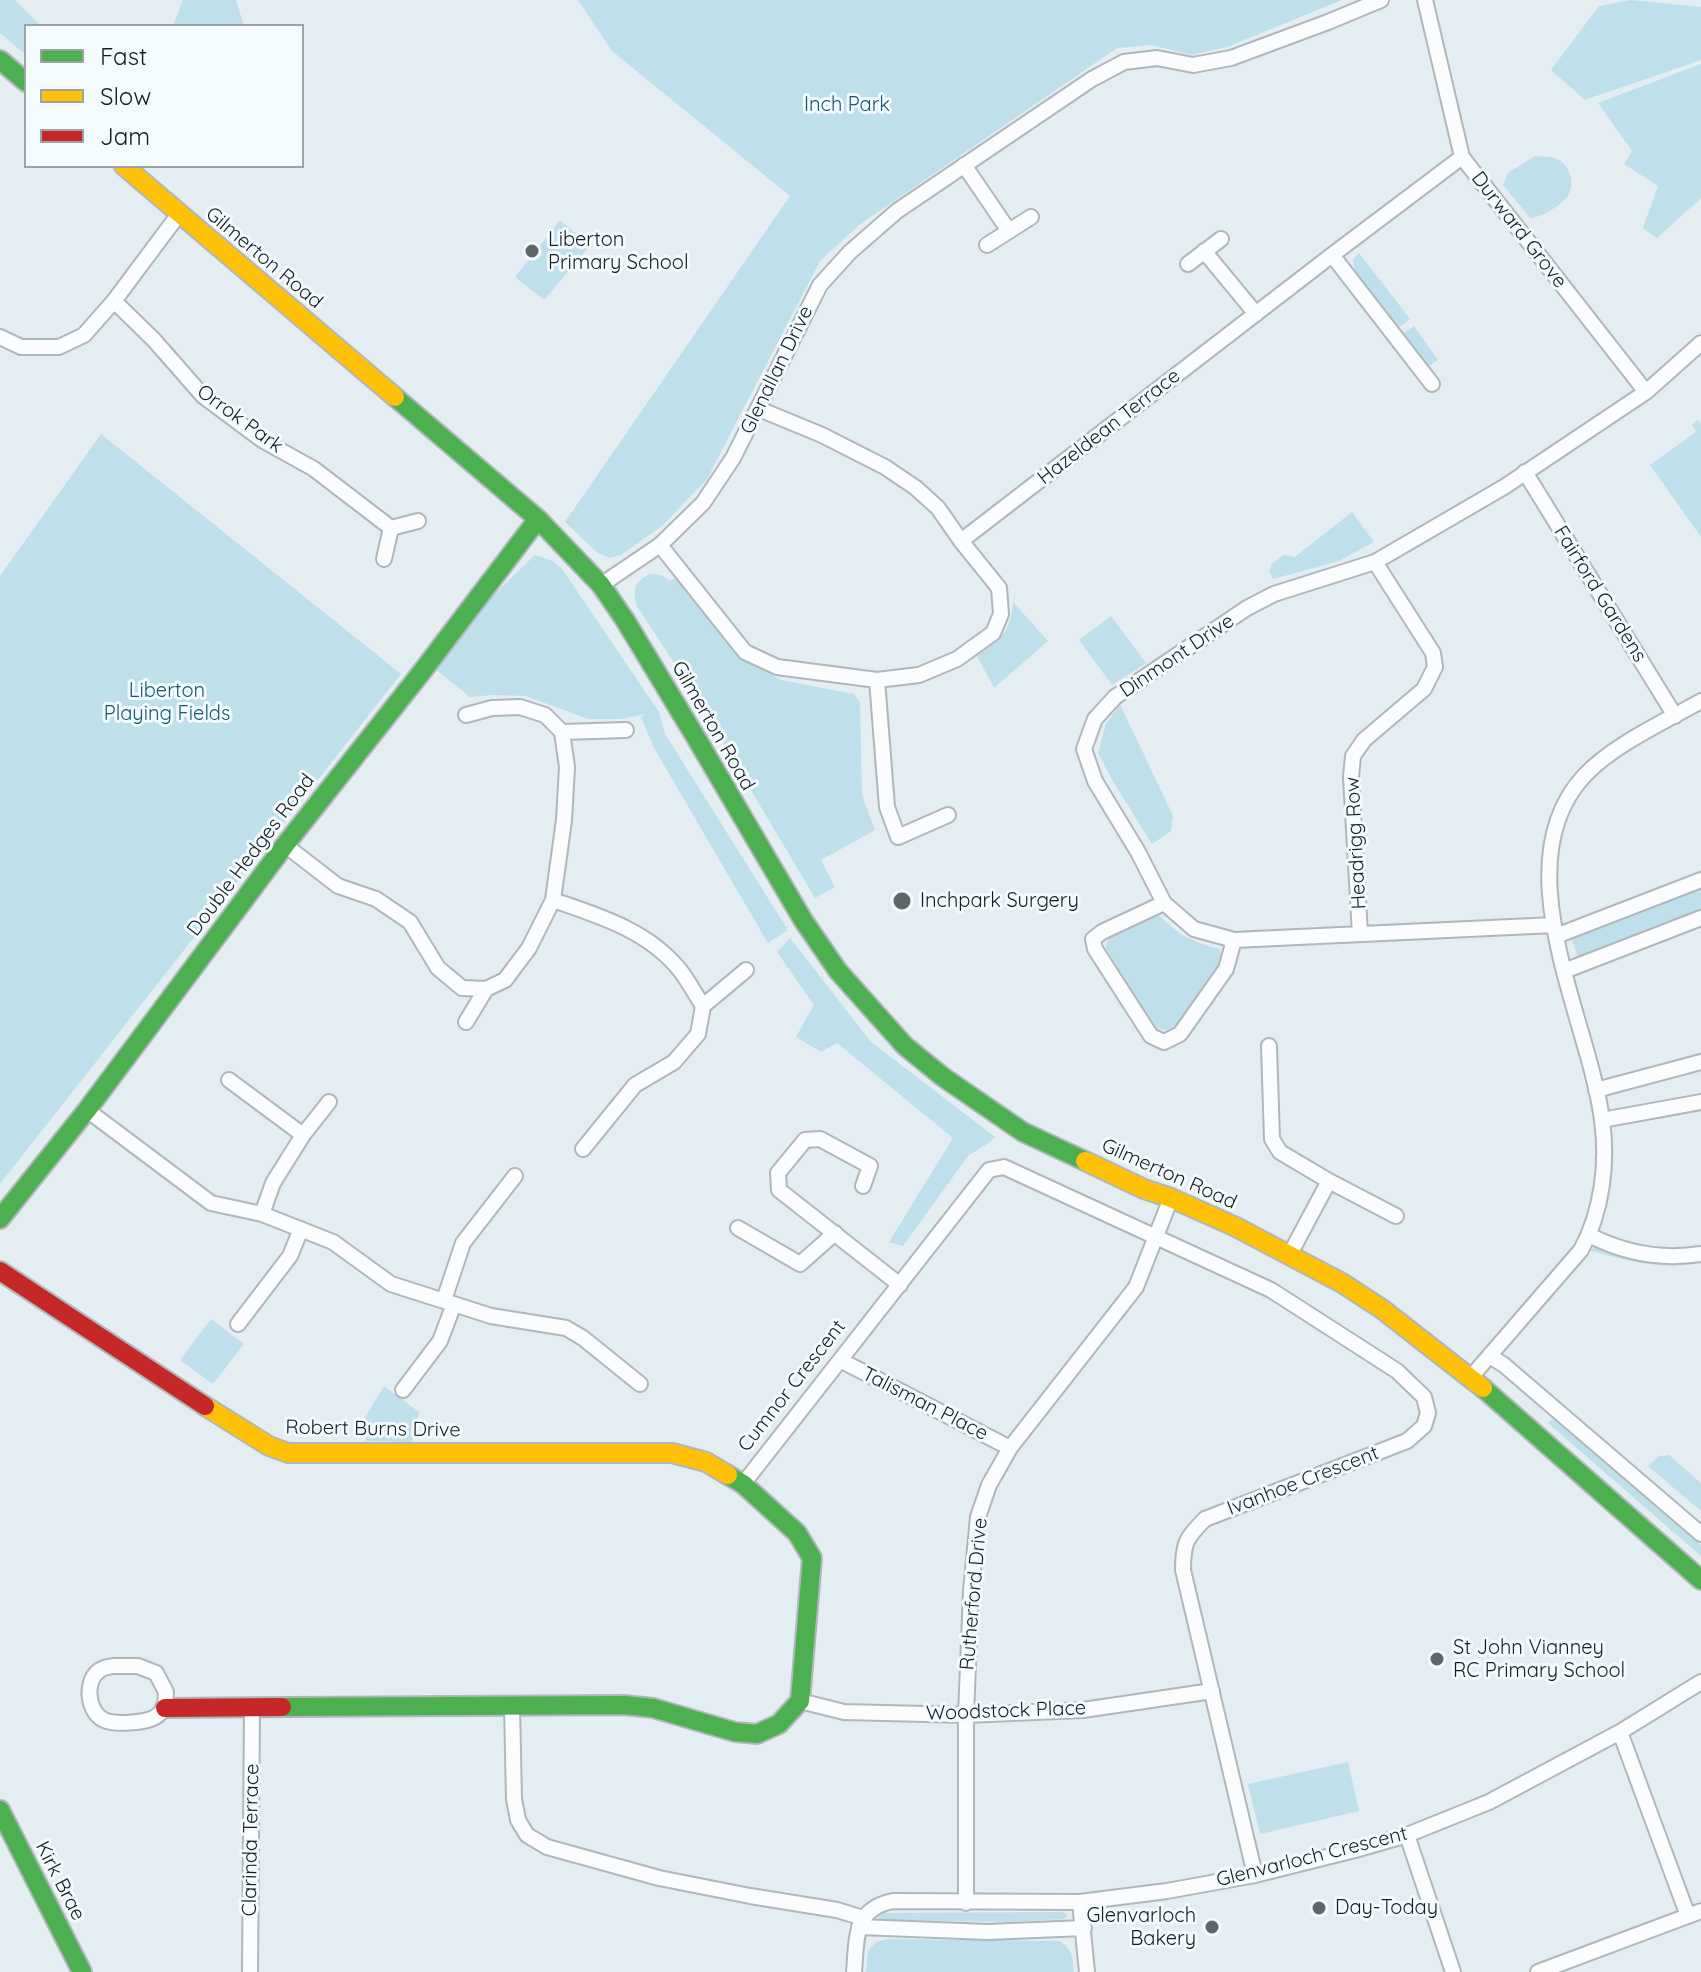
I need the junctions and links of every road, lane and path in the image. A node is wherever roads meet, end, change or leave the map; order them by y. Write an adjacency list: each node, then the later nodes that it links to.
1 (1381, 0): 6 (street, Glenallan Drive)
2 (1425, 0): 5 (street, Durward Grove)
3 (0, 60): 4 (street)
4 (24, 80)
5 (1462, 157): 14 (street, Hazeldean Terrace); 21 (street, Durward Grove)
6 (964, 165): 10 (street); 22 (street, Glenallan Drive)
7 (126, 168): 8 (street, Gilmerton Road)
8 (179, 214): 16 (street); 24 (street, Gilmerton Road)
9 (1031, 217): 10 (street)
10 (1009, 231): 12 (street)
11 (1221, 239): 13 (street)
12 (987, 245)
13 (1204, 251): 15 (street); 17 (street)
14 (1332, 255): 17 (street, Hazeldean Terrace); 20 (street)
15 (1188, 264)
16 (114, 301): 18 (street); 26 (street, Orrok Park)
17 (1256, 314): 27 (street, Hazeldean Terrace)
18 (0, 337)
19 (1701, 343): 21 (street, Dinmont Drive)
20 (1432, 384)
21 (1646, 392): 23 (street, Dinmont Drive)
22 (759, 409): 27 (street); 28 (street, Glenallan Drive)
23 (1525, 472): 30 (street, Dinmont Drive); 35 (street, Fairford Gardens)
24 (538, 519): 31 (street, Gilmerton Road); 39 (street, Double Hedges Road)
25 (418, 521): 26 (street)
26 (391, 528): 29 (street)
27 (961, 541): 32 (street)
28 (660, 545): 31 (street, Glenallan Drive); 32 (street)
29 (384, 559)
30 (1375, 562): 42 (street, Dinmont Drive); 45 (street, Headrigg Row)
31 (601, 585): 65 (street, Gilmerton Road)
32 (877, 680): 38 (street)
33 (1701, 701): 35 (street)
34 (466, 715): 37 (street)
35 (1675, 716): 44 (street)
36 (626, 730): 37 (street)
37 (562, 732): 41 (street)
38 (948, 815)
39 (285, 845): 49 (street); 58 (street, Double Hedges Road)
40 (1701, 880): 44 (street, Dinmont Drive)
41 (553, 900): 49 (street); 50 (street)
42 (1164, 903): 46 (street, Dinmont Drive); 46 (street)
43 (1701, 918): 48 (street)
44 (1555, 931): 45 (street, Dinmont Drive); 48 (street)
45 (1360, 934): 46 (street, Dinmont Drive)
46 (1234, 940)
47 (746, 970): 50 (street)
48 (1564, 971): 55 (street)
49 (486, 989): 51 (street)
50 (703, 1006): 61 (street)
51 (466, 1022)
52 (1269, 1046): 63 (street)
53 (1701, 1062): 55 (street)
54 (229, 1080): 60 (street)
55 (1596, 1090): 59 (street)
56 (329, 1102): 60 (street)
57 (1701, 1102): 59 (street)
58 (87, 1110): 66 (street); 68 (street, Double Hedges Road)
59 (1602, 1120): 72 (street)
60 (303, 1135): 66 (street)
61 (583, 1149)
62 (515, 1176): 78 (street)
63 (1329, 1181): 67 (street); 74 (street)
64 (863, 1186): 71 (street)
65 (1171, 1198): 73 (street, Rutherford Drive); 74 (street, Gilmerton Road)
66 (262, 1214): 70 (street)
67 (1396, 1216)
68 (0, 1219)
69 (738, 1228): 71 (street)
70 (301, 1229): 78 (street); 79 (street)
71 (835, 1233): 77 (street)
72 (1589, 1235): 75 (street); 80 (street)
73 (1157, 1237): 77 (street, Cumnor Crescent); 85 (street, Rutherford Drive); 90 (street, Ivanhoe Crescent)
74 (1290, 1254): 82 (street, Gilmerton Road)
75 (1701, 1254)
76 (0, 1271): 86 (street, Robert Burns Drive)
77 (900, 1285): 81 (street, Cumnor Crescent)
78 (449, 1302): 83 (street); 84 (street)
79 (238, 1324)
80 (1490, 1356): 82 (street); 87 (street)
81 (840, 1360): 85 (street, Talisman Place); 86 (street, Cumnor Crescent)
82 (1471, 1377): 88 (street, Gilmerton Road)
83 (640, 1384)
84 (403, 1390)
85 (1010, 1448): 95 (street, Rutherford Drive)
86 (743, 1484): 91 (street, Cumnor Crescent)
87 (1701, 1534)
88 (1701, 1580)
89 (1701, 1682): 96 (street, Glenvarloch Crescent)
90 (1212, 1691): 95 (street, Woodstock Place); 99 (street, Ivanhoe Crescent)
91 (800, 1701): 92 (street); 95 (street, Woodstock Place)
92 (512, 1706): 94 (street); 103 (street)
93 (165, 1708): 93 (street); 94 (street)
94 (252, 1708): 106 (street, Clarinda Terrace)
95 (966, 1715): 101 (street, Rutherford Drive)
96 (1620, 1732): 98 (street, Glenvarloch Crescent); 102 (street)
97 (0, 1810): 105 (street, Kirk Brae)
98 (1407, 1835): 99 (street, Glenvarloch Crescent); 109 (street)
99 (1255, 1875): 100 (street, Glenvarloch Crescent)
100 (1080, 1902): 101 (street, Glenvarloch Crescent); 104 (street)
101 (966, 1903): 103 (street, Glenvarloch Crescent)
102 (1694, 1914): 110 (street)
103 (861, 1922): 104 (street); 107 (street)
104 (1084, 1928): 108 (street)
105 (82, 1972)
106 (250, 1972)
107 (854, 1972)
108 (1087, 1972)
109 (1453, 1972)
110 (1538, 1972)

